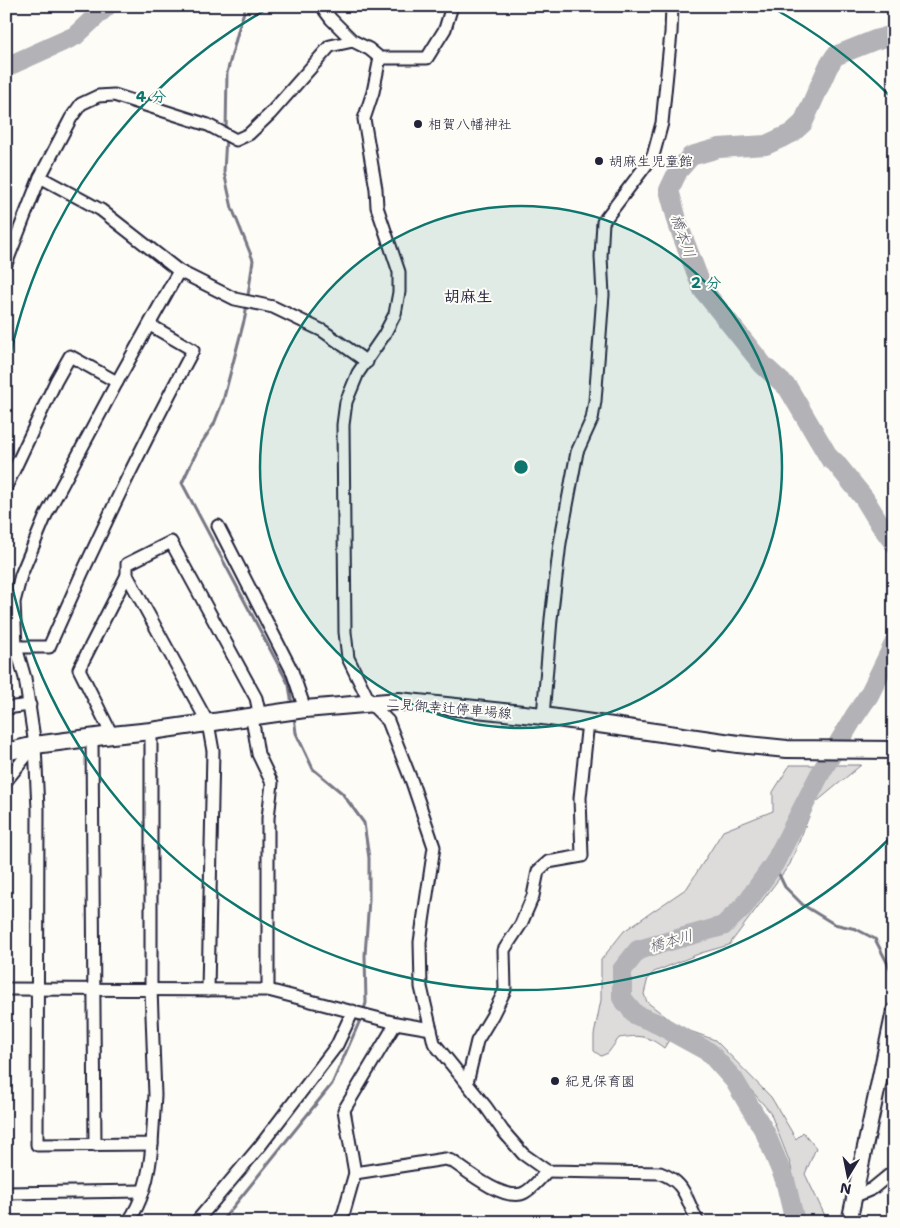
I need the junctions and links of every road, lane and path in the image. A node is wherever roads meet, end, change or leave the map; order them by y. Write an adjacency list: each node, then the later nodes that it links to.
1 (324, 6): 4 (street)
2 (452, 6): 5 (street)
3 (672, 6): 21 (street)
4 (352, 41): 5 (street); 6 (street)
5 (380, 58): 10 (street)
6 (40, 177): 7 (street); 8 (street)
7 (6, 264)
8 (179, 271): 9 (street); 10 (street)
9 (150, 325): 11 (street); 15 (street)
10 (367, 362): 16 (street)
11 (116, 382): 12 (street); 15 (street)
12 (6, 487)
13 (218, 526): 19 (street)
14 (127, 575): 20 (street); 23 (street); 25 (street)
15 (16, 646): 17 (street)
16 (370, 703): 19 (main road, 二見御幸辻停車場線); 21 (main road, 二見御幸辻停車場線); 40 (street)
17 (30, 705): 18 (street); 27 (street)
18 (6, 708)
19 (304, 709): 20 (main road, 二見御幸辻停車場線)
20 (256, 716): 23 (main road, 二見御幸辻停車場線); 36 (street)
21 (543, 716): 22 (main road, 二見御幸辻停車場線)
22 (588, 722): 28 (main road, 二見御幸辻停車場線); 41 (street)
23 (208, 723): 24 (main road, 二見御幸辻停車場線); 35 (street)
24 (151, 732): 25 (main road, 二見御幸辻停車場線); 33 (street)
25 (112, 735): 26 (main road, 二見御幸辻停車場線)
26 (92, 738): 27 (main road, 二見御幸辻停車場線); 32 (street)
27 (36, 745): 29 (main road, 二見御幸辻停車場線); 30 (street); 34 (street)
28 (894, 750)
29 (6, 752)
30 (6, 781)
31 (6, 989): 34 (street)
32 (93, 989): 33 (street); 34 (street); 42 (street)
33 (151, 989): 35 (street); 43 (street)
34 (37, 990): 42 (street)
35 (208, 990): 36 (street)
36 (268, 990): 38 (street)
37 (894, 1011): 49 (street)
38 (355, 1012): 39 (street); 51 (street)
39 (392, 1022): 40 (street); 46 (street)
40 (431, 1029): 41 (street)
41 (467, 1083): 44 (street)
42 (95, 1144): 43 (street)
43 (152, 1144): 47 (street)
44 (547, 1171): 46 (street); 53 (street)
45 (894, 1171): 49 (street)
46 (356, 1173): 52 (street)
47 (143, 1191): 48 (street); 50 (street)
48 (6, 1193)
49 (853, 1197): 54 (street)
50 (128, 1222)
51 (196, 1222)
52 (339, 1222)
53 (698, 1222)
54 (849, 1222)

